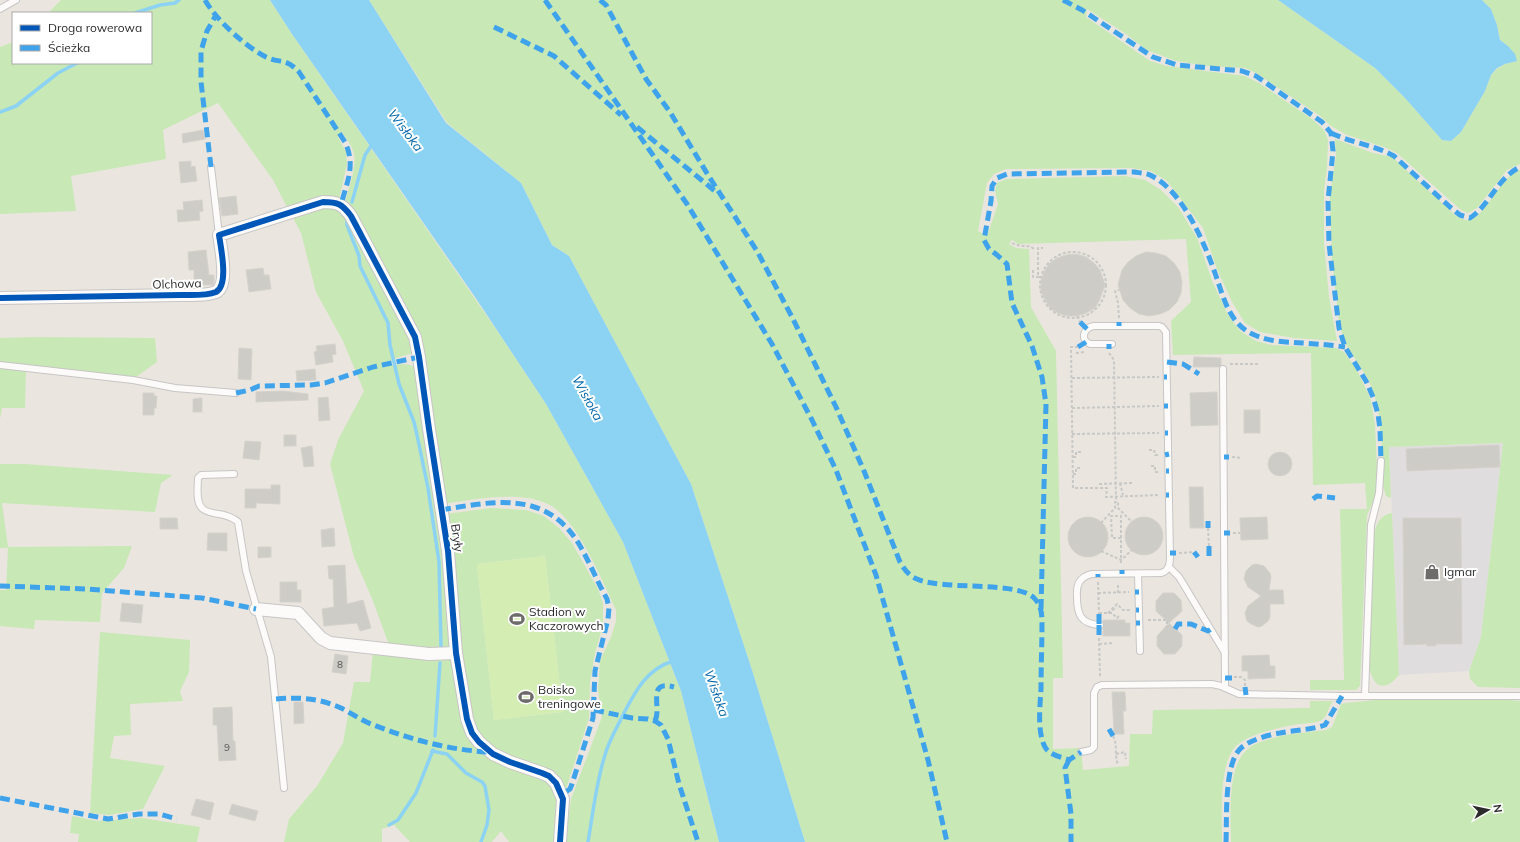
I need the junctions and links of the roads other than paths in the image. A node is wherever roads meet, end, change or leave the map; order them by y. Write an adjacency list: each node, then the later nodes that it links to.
1 (16, 0): 2 (lane)
2 (0, 9)
3 (211, 167): 4 (lane)
4 (219, 235): 5 (street, Olchowa); 17 (street, Bryły)
5 (0, 298)
6 (1112, 344): 12 (lane)
7 (0, 365): 9 (lane)
8 (1223, 367): 18 (lane)
9 (236, 393)
10 (1381, 461): 20 (lane)
11 (234, 474): 14 (lane)
12 (1169, 568): 13 (lane); 18 (lane)
13 (1138, 574): 15 (lane); 16 (lane)
14 (256, 609): 17 (street); 23 (lane)
15 (1100, 625)
16 (1140, 651)
17 (456, 653): 24 (street, Bryły)
18 (1226, 654): 19 (lane)
19 (1225, 688): 20 (lane); 22 (lane)
20 (1365, 696): 21 (lane)
21 (1520, 696)
22 (1081, 752)
23 (284, 788)
24 (560, 842)

